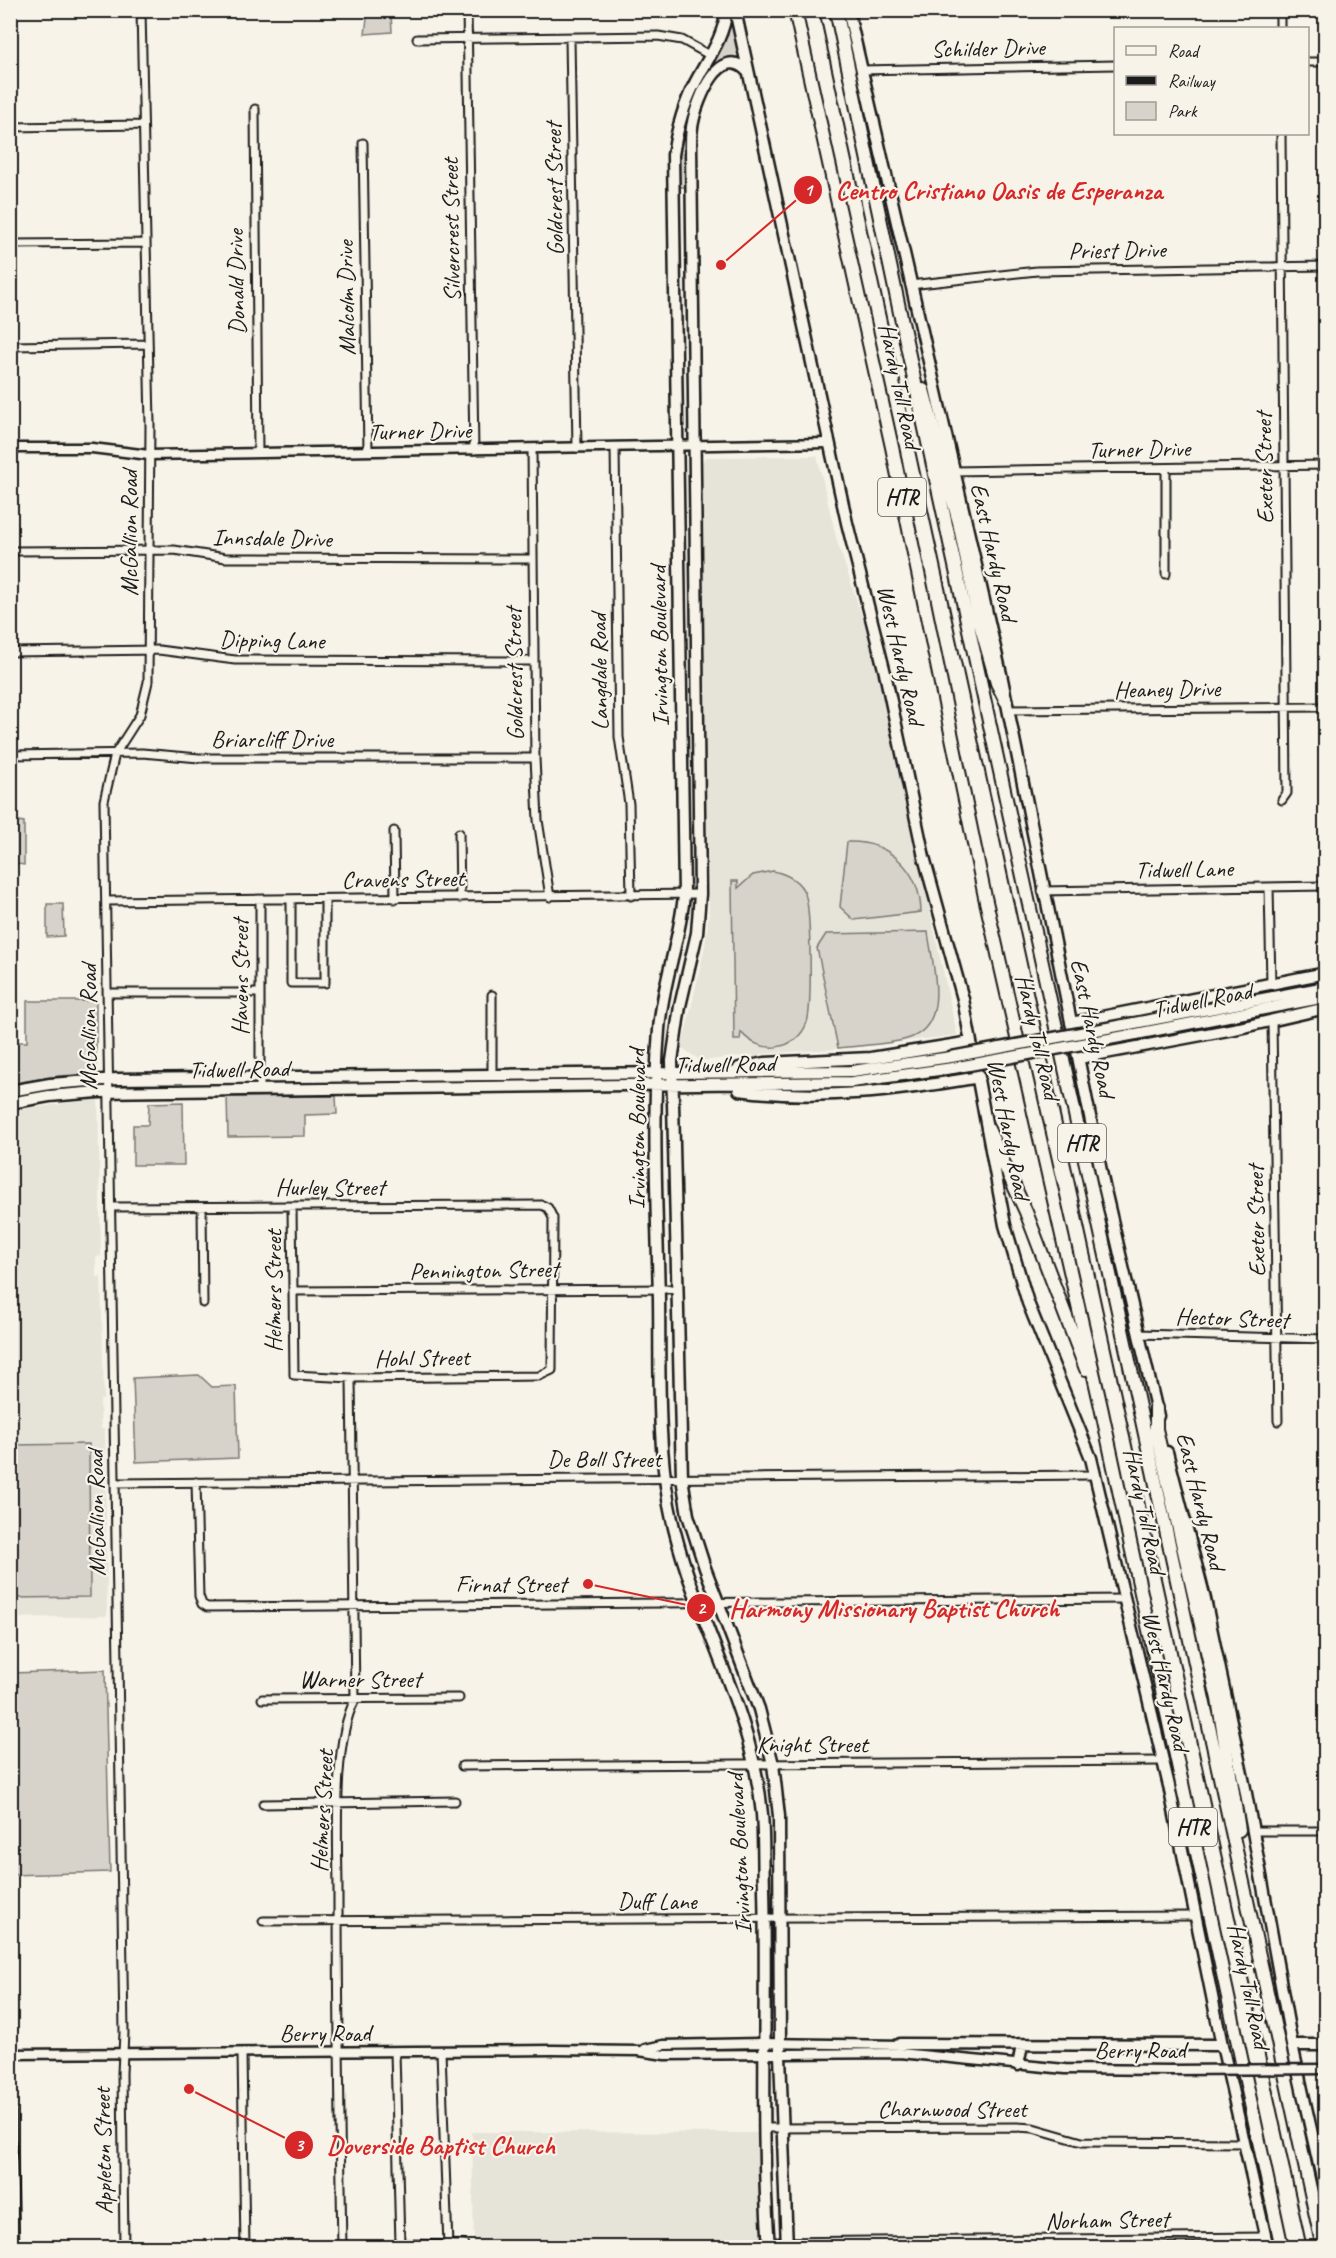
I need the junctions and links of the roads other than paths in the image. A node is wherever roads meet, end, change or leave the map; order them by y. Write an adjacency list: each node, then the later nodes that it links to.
1 (141, 10): 22 (street, McGallion Road)
2 (467, 10): 12 (street, Silvercrest Street)
3 (727, 10): 13 (main road, Irvington Boulevard)
4 (735, 10): 18 (main road, West Hardy Road)
5 (795, 10): 135 (highway, Hardy Toll Road / HTR)
6 (836, 10): 37 (highway, Hardy Toll Road / HTR)
7 (848, 10): 17 (main road, East Hardy Road)
8 (1280, 10): 9 (street)
9 (1280, 27)
10 (570, 38): 12 (street); 13 (street); 42 (street, Goldcrest Street)
11 (417, 39): 12 (street)
12 (467, 39): 45 (street, Silvercrest Street)
13 (711, 56): 19 (main road, Irvington Boulevard)
14 (1309, 62): 15 (street)
15 (1326, 62)
16 (1114, 66): 17 (street, Schilder Drive)
17 (861, 70): 32 (main road, East Hardy Road)
18 (748, 72): 21 (main road, Irvington Boulevard); 38 (main road, West Hardy Road)
19 (684, 105): 21 (main road); 27 (main road, Irvington Boulevard)
20 (255, 109): 47 (street, Donald Drive)
21 (696, 110): 26 (main road, Irvington Boulevard)
22 (142, 125): 23 (street); 28 (street, McGallion Road)
23 (10, 127)
24 (1281, 135): 31 (street, Exeter Street)
25 (363, 144): 46 (street, Malcolm Drive)
26 (691, 199): 27 (main road); 35 (main road, Irvington Boulevard)
27 (675, 200): 36 (main road, Irvington Boulevard)
28 (144, 243): 29 (street); 33 (street, McGallion Road)
29 (10, 244)
30 (1326, 266): 31 (street, Priest Drive)
31 (1281, 267): 32 (street, Priest Drive); 49 (street, Exeter Street)
32 (910, 285): 52 (main road, East Hardy Road)
33 (147, 344): 34 (street); 48 (street, McGallion Road)
34 (10, 346)
35 (693, 353): 36 (main road); 39 (main road, Irvington Boulevard)
36 (676, 355): 40 (main road, Irvington Boulevard)
37 (910, 360): 64 (highway); 165 (highway, Hardy Toll Road / HTR)
38 (830, 443): 39 (street, Turner Drive); 102 (main road, West Hardy Road)
39 (695, 446): 40 (street, Turner Drive); 57 (main road, Irvington Boulevard)
40 (677, 447): 43 (street, Turner Drive); 56 (main road, Irvington Boulevard)
41 (10, 448): 48 (street, Turner Drive)
42 (577, 448): 43 (street, Turner Drive); 44 (street, Turner Drive)
43 (615, 448): 80 (street, Langdale Road)
44 (532, 449): 45 (street, Turner Drive); 55 (street, Goldcrest Street)
45 (474, 450): 46 (street, Turner Drive)
46 (368, 451): 47 (street, Turner Drive)
47 (258, 453): 48 (street, Turner Drive)
48 (149, 455): 54 (street, McGallion Road)
49 (1284, 465): 50 (street, Turner Drive); 51 (street, Turner Drive); 66 (street, Exeter Street)
50 (1326, 465)
51 (1166, 468): 52 (street, Turner Drive); 58 (street)
52 (954, 471): 64 (main road, East Hardy Road)
53 (10, 550): 54 (street, Innsdale Drive)
54 (150, 550): 55 (street, Innsdale Drive); 59 (street, McGallion Road)
55 (532, 559): 61 (street, Goldcrest Street)
56 (680, 568): 57 (main road); 63 (main road, Irvington Boulevard)
57 (696, 568): 62 (main road, Irvington Boulevard)
58 (1166, 574)
59 (149, 651): 60 (street, Dipping Lane); 61 (street, Dipping Lane); 67 (street, McGallion Road)
60 (10, 652)
61 (534, 661): 69 (street, Goldcrest Street)
62 (698, 692): 63 (main road); 70 (main road, Irvington Boulevard)
63 (680, 693): 71 (main road, Irvington Boulevard)
64 (1007, 706): 66 (street, Heaney Drive); 77 (main road, East Hardy Road)
65 (1326, 707): 66 (street, Heaney Drive)
66 (1286, 708): 72 (street, Exeter Street)
67 (115, 754): 68 (street, Briarcliff Drive); 69 (street, Briarcliff Drive); 87 (street, McGallion Road)
68 (10, 755)
69 (535, 758): 81 (street, Goldcrest Street)
70 (699, 793): 71 (main road); 78 (main road, Irvington Boulevard)
71 (683, 794): 79 (main road, Irvington Boulevard)
72 (1282, 801)
73 (394, 831): 84 (street)
74 (459, 833): 82 (street)
75 (1326, 886): 76 (street, Tidwell Lane)
76 (1269, 887): 77 (street, Tidwell Lane); 91 (street)
77 (1042, 891): 100 (main road, East Hardy Road)
78 (700, 894): 79 (street, Cravens Street); 90 (main road, Irvington Boulevard)
79 (684, 895): 80 (street, Cravens Street); 88 (main road, Irvington Boulevard)
80 (631, 896): 81 (street, Cravens Street)
81 (550, 897): 82 (street, Cravens Street)
82 (460, 898): 84 (street, Cravens Street)
83 (325, 899): 84 (street, Cravens Street); 86 (street, Cravens Street); 86 (street)
84 (395, 899)
85 (260, 900): 86 (street, Cravens Street); 87 (street, Cravens Street); 94 (street, Havens Street)
86 (291, 900)
87 (106, 901): 93 (street, McGallion Road)
88 (682, 922): 90 (main road); 110 (main road, Irvington Boulevard)
89 (1326, 973): 91 (main road)
90 (687, 975): 111 (main road, Irvington Boulevard)
91 (1270, 984): 98 (main road)
92 (1326, 987): 101 (main road, Tidwell Road)
93 (108, 993): 94 (street); 109 (street, McGallion Road)
94 (260, 993): 114 (street, Havens Street)
95 (492, 995): 112 (street)
96 (1326, 998): 101 (main road, Tidwell Road)
97 (1326, 1008): 99 (main road)
98 (1090, 1019): 100 (main road); 104 (main road)
99 (1272, 1021): 104 (main road); 131 (street, Exeter Street)
100 (1071, 1023): 105 (main road, East Hardy Road)
101 (1135, 1029): 106 (main road, Tidwell Road, bridge)
102 (971, 1042): 103 (main road); 108 (main road, West Hardy Road)
103 (951, 1045): 107 (main road); 113 (main road)
104 (1104, 1054): 105 (main road)
105 (1079, 1058): 130 (main road, East Hardy Road)
106 (952, 1063): 107 (main road, Tidwell Road); 115 (main road, Tidwell Road)
107 (715, 1074): 111 (main road, Tidwell Road)
108 (979, 1077): 113 (main road); 119 (main road, West Hardy Road)
109 (108, 1079): 114 (main road, Tidwell Road); 116 (main road, Tidwell Road); 117 (street, McGallion Road)
110 (657, 1080): 111 (main road, Tidwell Road); 112 (main road, Tidwell Road); 121 (main road, Irvington Boulevard)
111 (672, 1080): 115 (main road, Tidwell Road); 120 (main road, Irvington Boulevard)
112 (492, 1081): 114 (main road, Tidwell Road)
113 (957, 1081): 115 (main road)
114 (260, 1084): 117 (main road, Tidwell Road)
115 (709, 1085)
116 (13, 1091): 118 (main road)
117 (108, 1092): 118 (main road, Tidwell Road); 122 (street, McGallion Road)
118 (14, 1103)
119 (988, 1129): 135 (highway); 138 (main road, West Hardy Road)
120 (675, 1186): 121 (main road); 127 (main road, Irvington Boulevard)
121 (657, 1188): 126 (main road, Irvington Boulevard)
122 (112, 1207): 123 (street, Hurley Street); 143 (street, McGallion Road)
123 (201, 1207): 124 (street, Hurley Street); 129 (street)
124 (292, 1207): 125 (street, Hurley Street); 128 (street, Helmers Street)
125 (553, 1289): 126 (street, Pennington Street); 128 (street, Pennington Street); 134 (street, Hohl Street)
126 (659, 1289): 127 (street, Pennington Street); 139 (main road, Irvington Boulevard)
127 (676, 1289): 140 (main road, Irvington Boulevard)
128 (293, 1291): 133 (street, Helmers Street)
129 (203, 1303)
130 (1138, 1334): 131 (street, Hector Street); 136 (main road, East Hardy Road)
131 (1277, 1339): 132 (street, Hector Street); 137 (street, Exeter Street)
132 (1326, 1339)
133 (294, 1375): 134 (street, Hohl Street)
134 (351, 1378): 142 (street, Helmers Street)
135 (1101, 1407): 199 (highway, Hardy Toll Road / HTR)
136 (1156, 1408): 158 (main road, East Hardy Road); 165 (highway)
137 (1278, 1421)
138 (1094, 1475): 140 (street, De Boll Street); 144 (main road, West Hardy Road)
139 (666, 1478): 140 (street, De Boll Street); 142 (street, De Boll Street); 146 (main road, Irvington Boulevard)
140 (682, 1478): 145 (main road, Irvington Boulevard)
141 (196, 1482): 142 (street, De Boll Street); 143 (street, De Boll Street); 147 (street, Firnat Street)
142 (352, 1482): 147 (street, Helmers Street)
143 (114, 1483): 176 (street, McGallion Road)
144 (1125, 1599): 145 (street, Firnat Street); 151 (main road, West Hardy Road)
145 (717, 1601): 146 (street, Firnat Street); 153 (main road, Irvington Boulevard)
146 (699, 1602): 147 (street, Firnat Street); 152 (main road, Irvington Boulevard)
147 (354, 1606): 150 (street, Helmers Street)
148 (459, 1698): 150 (street, Warner Street)
149 (262, 1699): 150 (street, Warner Street)
150 (355, 1700): 156 (street, Helmers Street)
151 (1163, 1761): 153 (street, Knight Street); 160 (main road, West Hardy Road)
152 (755, 1764): 153 (street, Knight Street); 154 (street, Knight Street); 161 (main road, Irvington Boulevard)
153 (773, 1764): 162 (main road, Irvington Boulevard)
154 (462, 1766)
155 (455, 1802): 156 (street)
156 (338, 1803): 157 (street); 163 (street, Helmers Street)
157 (263, 1804)
158 (1252, 1831): 159 (street); 170 (main road, East Hardy Road)
159 (1326, 1831)
160 (1195, 1916): 162 (street, Duff Lane); 169 (main road, West Hardy Road)
161 (765, 1919): 162 (street, Duff Lane); 163 (street, Duff Lane); 166 (main road, Irvington Boulevard)
162 (781, 1919): 167 (main road, Irvington Boulevard)
163 (338, 1921): 164 (street, Duff Lane); 178 (street, Helmers Street)
164 (263, 1922)
165 (1252, 1926): 200 (highway, Hardy Toll Road / HTR)
166 (766, 2043): 167 (street, Berry Road); 173 (street, Berry Road); 180 (main road, Irvington Boulevard)
167 (780, 2043): 168 (street, Berry Road); 181 (main road, Irvington Boulevard)
168 (900, 2044): 172 (main road); 182 (street, Berry Road)
169 (1222, 2045): 172 (main road); 187 (main road, West Hardy Road)
170 (1292, 2045): 171 (main road); 188 (main road, East Hardy Road)
171 (1326, 2045)
172 (1022, 2046): 183 (main road)
173 (639, 2050): 174 (street, Berry Road); 180 (street, Berry Road)
174 (441, 2051): 175 (street, Berry Road); 193 (street)
175 (395, 2052): 178 (street, Berry Road); 193 (street)
176 (123, 2053): 177 (street, Berry Road); 179 (street, Berry Road); 196 (street, Appleton Street)
177 (242, 2053): 178 (street, Berry Road); 197 (street)
178 (338, 2053): 198 (street, Helmers Street)
179 (10, 2054): 195 (street)
180 (766, 2055): 181 (street, Berry Road); 186 (main road, Irvington Boulevard)
181 (780, 2055): 182 (street, Berry Road); 185 (main road, Irvington Boulevard)
182 (955, 2057): 183 (street, Berry Road)
183 (1018, 2065): 184 (street, Berry Road, bridge)
184 (1326, 2069)
185 (782, 2127): 186 (street, Charnwood Street); 187 (street, Charnwood Street); 190 (main road, Irvington Boulevard)
186 (765, 2128): 192 (main road, Irvington Boulevard)
187 (1244, 2143): 189 (main road, West Hardy Road)
188 (1326, 2196)
189 (1267, 2242): 191 (street, Norham Street)
190 (787, 2244): 191 (street, Norham Street); 192 (street, Norham Street)
191 (928, 2244)
192 (769, 2245)
193 (448, 2246): 194 (street)
194 (464, 2246)
195 (15, 2247)
196 (124, 2247)
197 (245, 2247)
198 (342, 2247)
199 (1282, 2247)
200 (1323, 2247)

